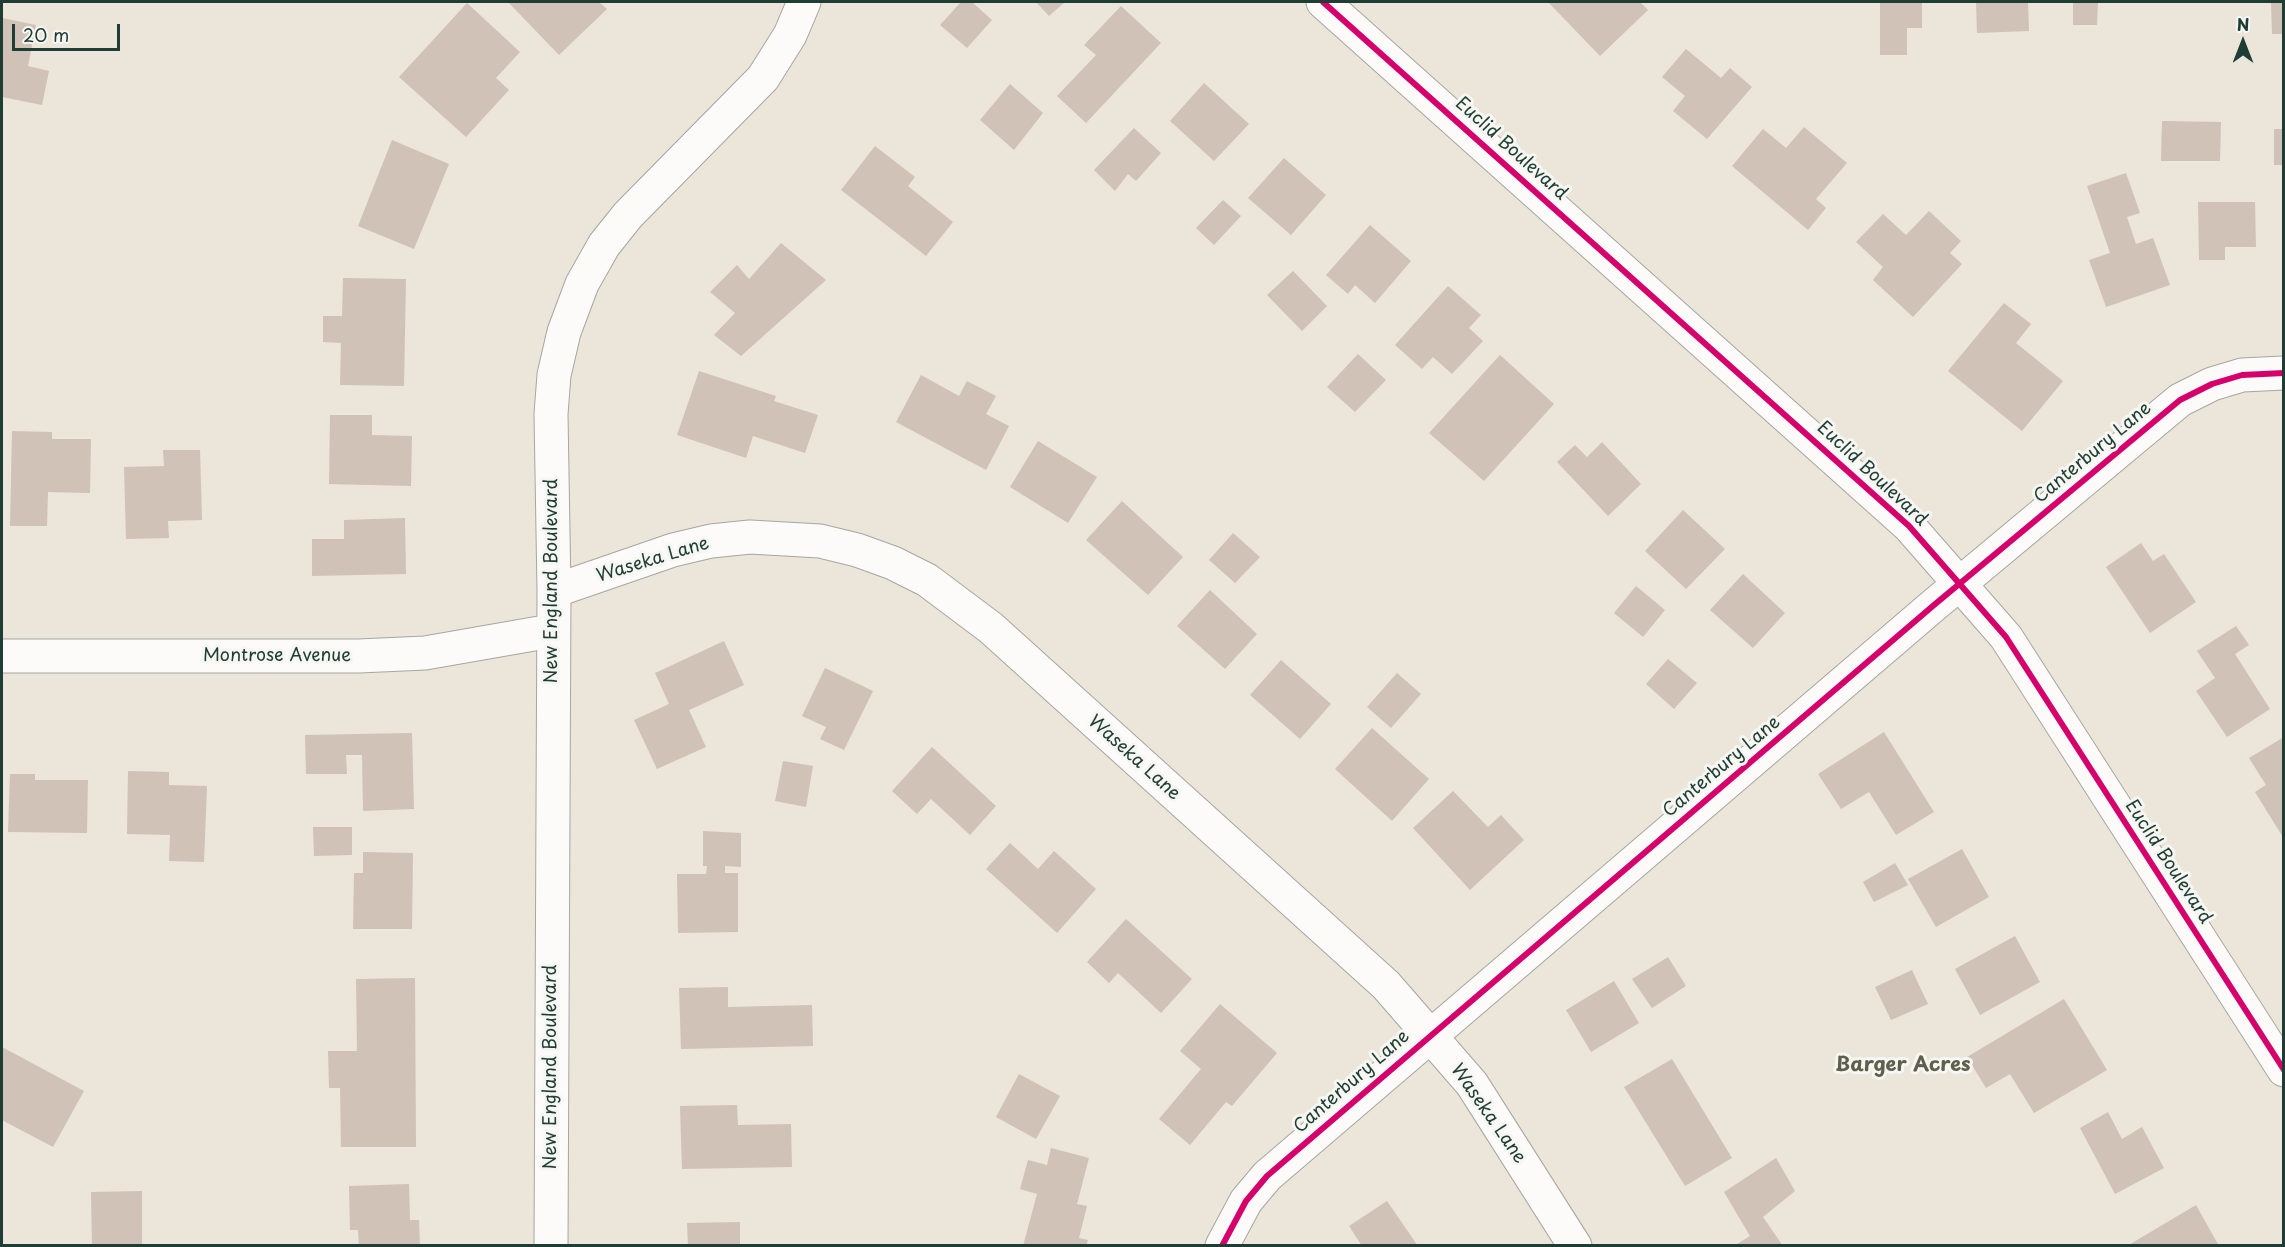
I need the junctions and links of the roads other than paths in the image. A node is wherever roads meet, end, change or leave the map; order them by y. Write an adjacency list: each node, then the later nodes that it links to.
1 (804, 2): 5 (street, New England Boulevard)
2 (1323, 2): 4 (street, Euclid Boulevard)
3 (2283, 372): 4 (street, Canterbury Lane)
4 (1960, 584): 8 (street, Canterbury Lane); 9 (street, Euclid Boulevard)
5 (554, 591): 6 (street, New England Boulevard); 8 (street, Waseka Lane)
6 (551, 631): 7 (street, Montrose Avenue); 10 (street, New England Boulevard)
7 (2, 656)
8 (1430, 1035): 11 (street, Canterbury Lane); 12 (street, Waseka Lane)
9 (2283, 1070)
10 (551, 1245)
11 (1222, 1245)
12 (1575, 1245)

